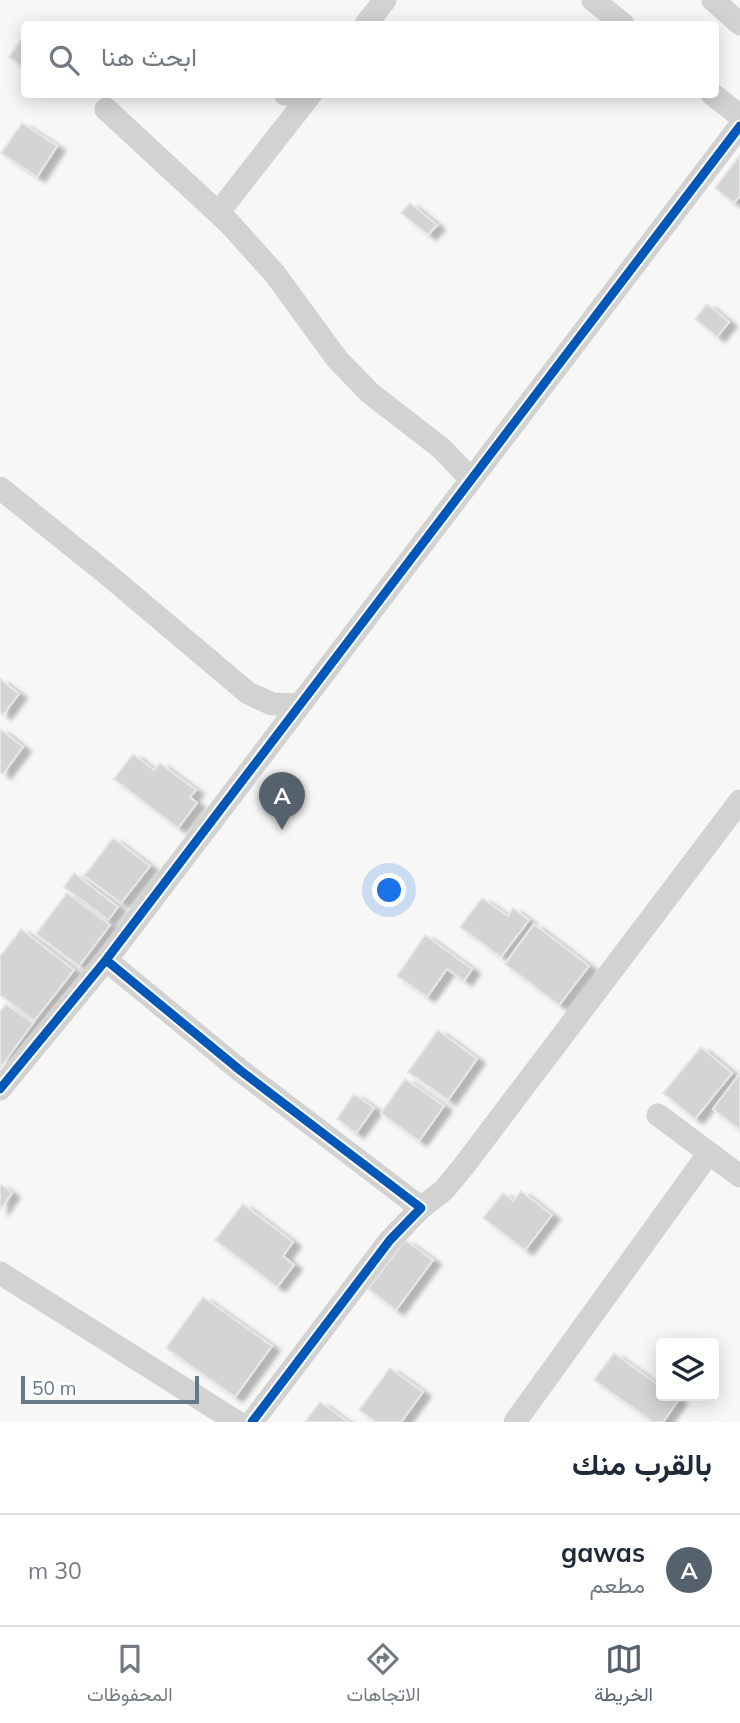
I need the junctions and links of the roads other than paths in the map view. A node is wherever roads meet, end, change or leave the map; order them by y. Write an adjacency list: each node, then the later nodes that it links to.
1 (385, 0): 4 (street)
2 (593, 0): 5 (street)
3 (713, 0): 6 (street)
4 (368, 21)
5 (619, 21)
6 (740, 24)
7 (308, 98): 12 (street)
8 (717, 98): 10 (street)
9 (106, 109): 12 (street)
10 (740, 116)
11 (740, 126): 13 (street)
12 (219, 213): 13 (street)
13 (470, 478): 15 (street)
14 (0, 488): 15 (street)
15 (299, 705): 18 (street)
16 (740, 801): 17 (street)
17 (733, 826): 23 (street)
18 (106, 960): 19 (street); 23 (street)
19 (0, 1089)
20 (658, 1115): 21 (street)
21 (709, 1153): 22 (street); 27 (street)
22 (740, 1176)
23 (421, 1208): 26 (street)
24 (0, 1273): 25 (street)
25 (237, 1422)
26 (252, 1422)
27 (515, 1422)

